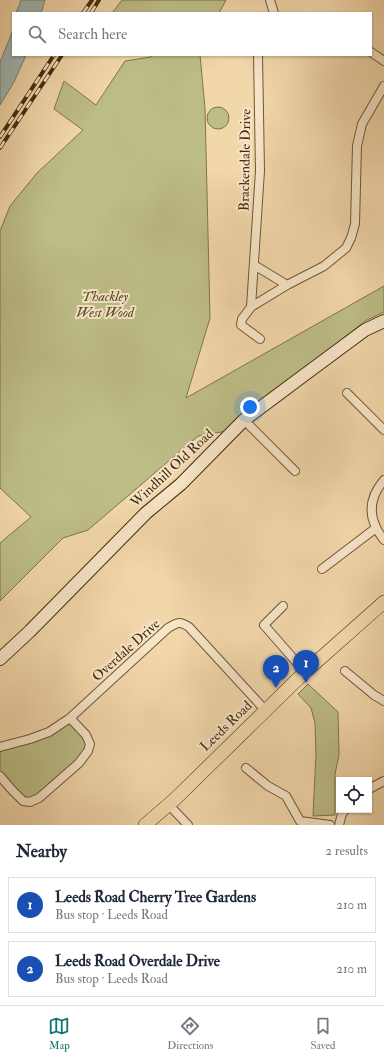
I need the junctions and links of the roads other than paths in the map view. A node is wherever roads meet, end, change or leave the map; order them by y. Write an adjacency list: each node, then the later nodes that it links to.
1 (270, 0): 2 (street)
2 (274, 12)
3 (372, 53): 5 (street)
4 (258, 56): 7 (street, Brackendale Drive)
5 (384, 61)
6 (384, 86): 8 (street)
7 (254, 265): 8 (street); 9 (street, Brackendale Drive)
8 (287, 286): 9 (street)
9 (251, 307): 11 (street)
10 (384, 321): 13 (street, Windhill Old Road)
11 (260, 339)
12 (347, 393): 14 (street)
13 (244, 420): 15 (street); 22 (street, Windhill Old Road)
14 (384, 430)
15 (295, 471)
16 (384, 480): 17 (street)
17 (376, 528): 18 (street); 19 (street)
18 (384, 540)
19 (322, 569)
20 (384, 602): 24 (main road, Leeds Road)
21 (283, 606): 24 (street)
22 (0, 660)
23 (345, 671): 25 (street)
24 (305, 672): 26 (main road, Leeds Road)
25 (384, 701)
26 (265, 710): 27 (street, Overdale Drive); 33 (main road, Leeds Road)
27 (70, 718): 28 (street); 30 (street)
28 (0, 747)
29 (246, 768): 35 (street)
30 (0, 776)
31 (384, 781): 32 (street)
32 (372, 787)
33 (168, 804): 36 (main road, Leeds Road); 37 (street)
34 (343, 813): 39 (street)
35 (299, 823): 38 (street)
36 (145, 825)
37 (188, 825)
38 (330, 825)
39 (338, 825)

